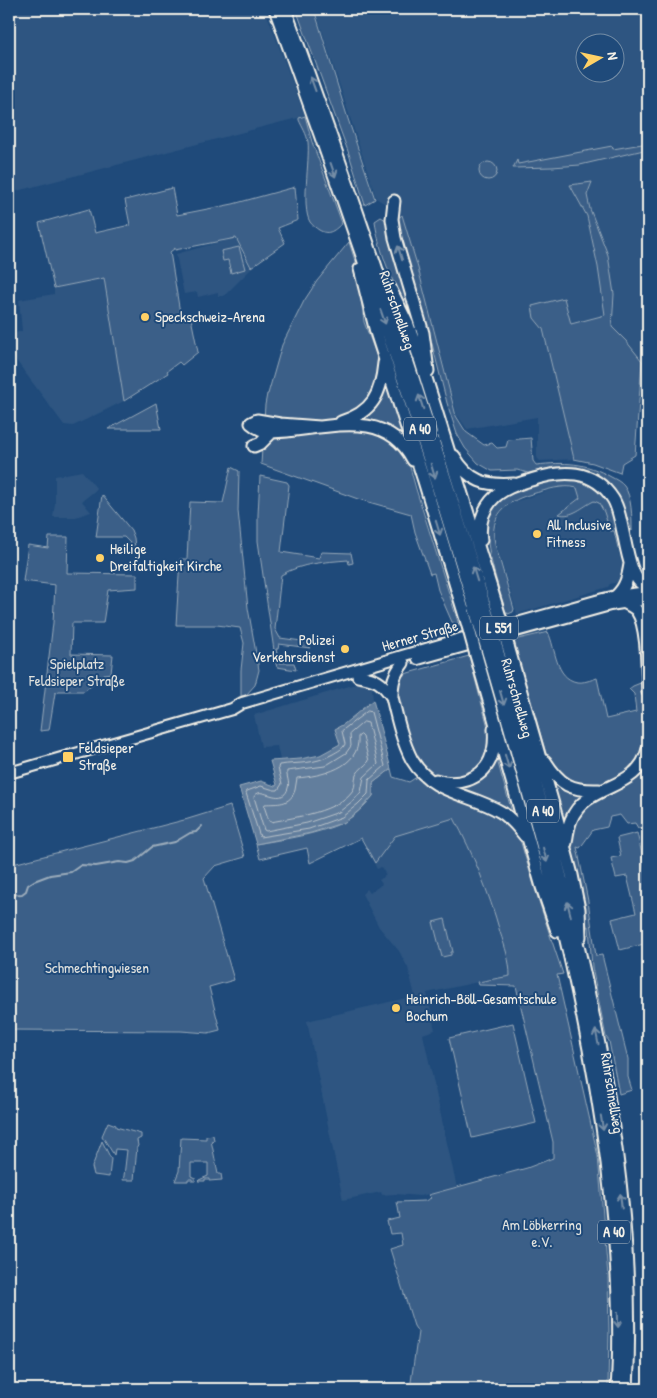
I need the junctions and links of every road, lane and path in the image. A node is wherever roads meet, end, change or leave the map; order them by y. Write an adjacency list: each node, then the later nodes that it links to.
1 (275, 9): 4 (highway, Ruhrschnellweg / A 40, one-way to 4)
2 (285, 9): 4 (highway, Ruhrschnellweg / A 40, one-way to 2)
3 (394, 201): 7 (highway, one-way to 3)
4 (352, 209): 5 (highway, Ruhrschnellweg / A 40)
5 (363, 236): 6 (highway); 7 (highway); 22 (highway, Ruhrschnellweg / A 40)
6 (385, 359): 8 (highway); 13 (highway)
7 (431, 395): 11 (highway)
8 (332, 425): 9 (highway); 13 (highway)
9 (320, 427): 10 (highway); 10 (highway)
10 (272, 432): 12 (highway)
11 (446, 441): 14 (highway); 16 (highway)
12 (254, 446)
13 (424, 482): 30 (highway, one-way to 30, bridge)
14 (518, 483): 15 (highway); 16 (highway)
15 (630, 564): 17 (highway); 19 (highway)
16 (486, 569): 22 (highway)
17 (648, 587)
18 (648, 592): 19 (main road, Herner Straße / L 551)
19 (620, 599): 20 (main road, Herner Straße / L 551); 23 (highway); 25 (main road, Herner Straße / L 551); 28 (main road, Herner Straße / L 551)
20 (648, 599)
21 (648, 610): 23 (highway)
22 (489, 620): 24 (highway, Ruhrschnellweg / A 40, bridge); 24 (highway, bridge)
23 (644, 628): 27 (highway)
24 (498, 649): 31 (highway); 38 (highway, Ruhrschnellweg / A 40)
25 (403, 663): 26 (main road, Herner Straße / L 551); 29 (highway)
26 (358, 676): 28 (main road, Herner Straße / L 551); 29 (highway)
27 (648, 692)
28 (275, 696): 33 (main road, Herner Straße / L 551)
29 (392, 697): 34 (highway)
30 (494, 715): 34 (highway); 36 (highway, one-way to 36)
31 (536, 744): 35 (highway); 37 (highway)
32 (648, 749): 35 (highway)
33 (9, 772)
34 (426, 776): 36 (highway)
35 (604, 790): 37 (highway)
36 (529, 842): 38 (highway)
37 (566, 850): 38 (highway)
38 (579, 973): 39 (highway, Ruhrschnellweg / A 40, one-way to 39); 40 (highway, Ruhrschnellweg / A 40, one-way to 38)
39 (617, 1389)
40 (626, 1389)

